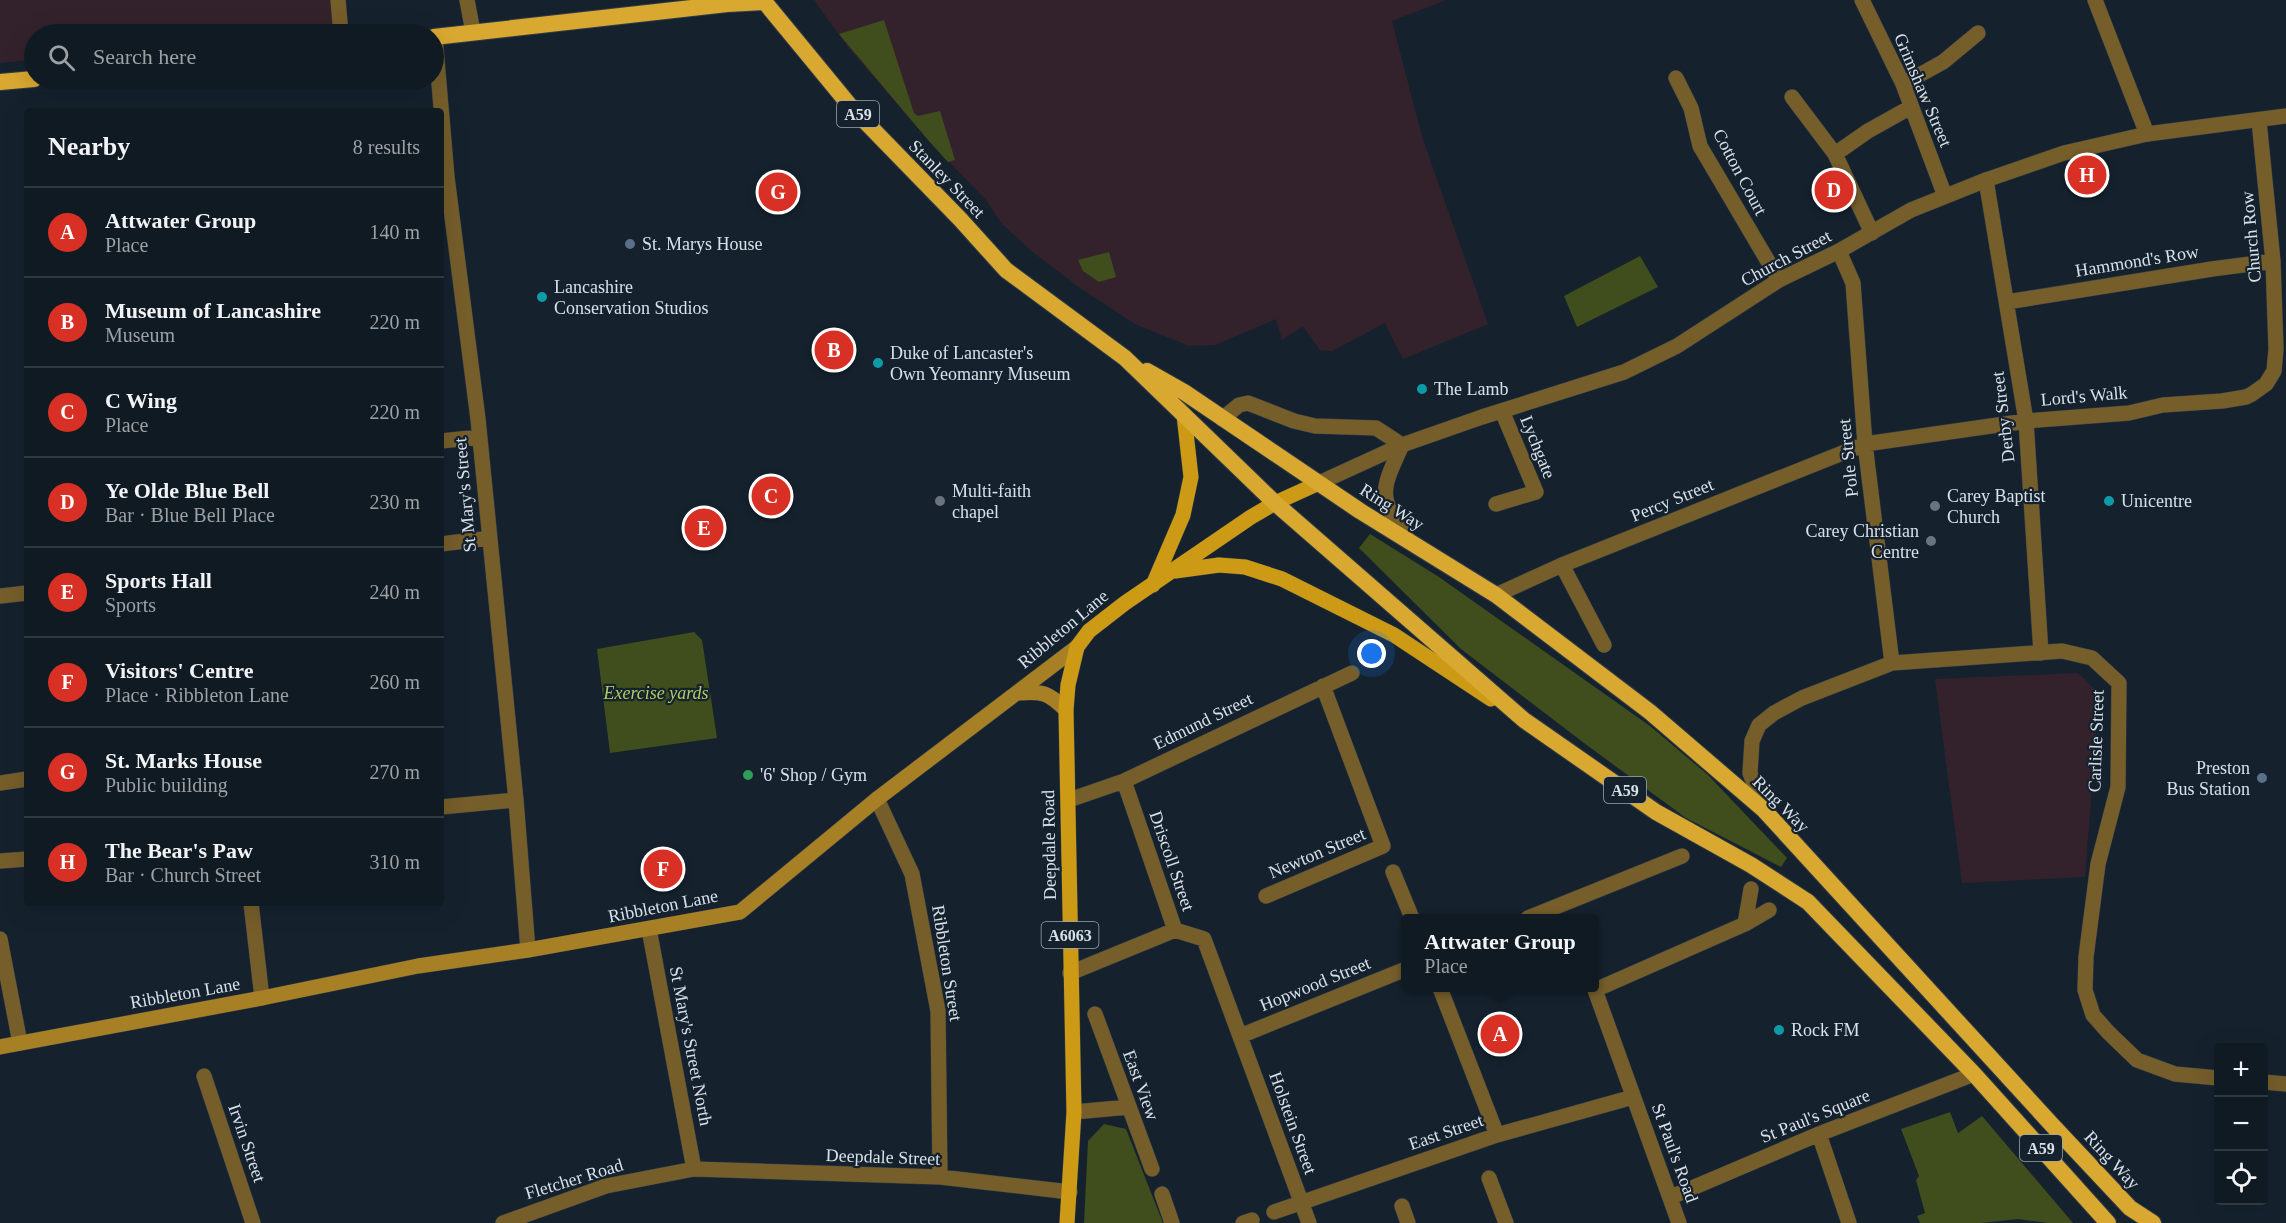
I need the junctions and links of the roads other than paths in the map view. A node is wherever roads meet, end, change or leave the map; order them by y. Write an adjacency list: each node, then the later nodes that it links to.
1 (338, 0): 7 (street)
2 (467, 0): 8 (street)
3 (1862, 0): 14 (street, Grimshaw Street)
4 (2096, 0): 21 (street)
5 (764, 1): 6 (highway, A59); 32 (highway, Stanley Street / A59)
6 (697, 4): 8 (highway, A59)
7 (340, 24)
8 (473, 32): 10 (highway, A59)
9 (1978, 33): 14 (street)
10 (444, 36)
11 (1676, 78): 29 (street, Cotton Court)
12 (24, 80): 13 (highway)
13 (0, 82)
14 (1903, 84): 17 (street, Grimshaw Street)
15 (438, 90): 18 (street, St Mary's Street)
16 (1792, 97): 22 (street)
17 (1911, 107): 22 (street); 25 (street, Grimshaw Street)
18 (439, 108)
19 (2286, 116): 20 (street, Church Street)
20 (2259, 121): 21 (street, Church Street); 28 (street, Church Row)
21 (2147, 134): 23 (street, Church Street)
22 (1835, 154): 26 (street)
23 (1986, 180): 25 (street, Church Street); 30 (street, Derby Street)
24 (445, 194): 37 (street, St Mary's Street)
25 (1945, 196): 26 (street, Church Street)
26 (1872, 232): 27 (street, Church Street)
27 (1839, 251): 29 (street, Church Street); 39 (street, Pole Street)
28 (2273, 261): 30 (street, Hammond's Row); 31 (street, Church Row)
29 (1779, 280): 33 (street, Church Street)
30 (2007, 302): 36 (street, Derby Street)
31 (2277, 349): 36 (street, Lord's Walk)
32 (1125, 358): 34 (highway, Stanley Street / A59); 35 (highway, Stanley Street / A59)
33 (1502, 411): 40 (street, Church Street); 43 (street, Lychgate)
34 (1184, 415): 42 (highway, Stanley Street / A59); 49 (main road)
35 (1222, 419): 40 (street); 41 (highway, Stanley Street / A59)
36 (2026, 421): 39 (street, Lord's Walk); 55 (street, Derby Street)
37 (479, 437): 38 (street); 44 (street, St Mary's Street)
38 (444, 441)
39 (1865, 444): 47 (street, Percy Street); 56 (street, Pole Street)
40 (1402, 445): 41 (street, Church Street); 45 (street)
41 (1319, 483): 42 (main road, Ribbleton Lane); 45 (highway, Ring Way / A59)
42 (1275, 502): 48 (main road, Ribbleton Lane / A6063); 61 (highway, A59)
43 (1496, 504)
44 (489, 538): 46 (street); 66 (street, St Mary's Street)
45 (1409, 541): 51 (highway, Ring Way / A59)
46 (444, 544)
47 (1562, 565): 51 (street, Percy Street); 53 (street)
48 (1173, 571): 49 (main road, Ribbleton Lane / A6063); 61 (main road, A6063)
49 (1153, 585): 54 (main road, Ribbleton Lane / A6063)
50 (24, 593): 52 (street)
51 (1496, 595): 69 (highway, Ring Way / A59)
52 (0, 596)
53 (1604, 645)
54 (1077, 647): 59 (main road, Ribbleton Lane); 60 (main road, Deepdale Road / A6063)
55 (2041, 653): 56 (street, Carlisle Street); 97 (street, Carlisle Street)
56 (1892, 663): 69 (street, Carlisle Street)
57 (1352, 673): 58 (street, Edmund Street)
58 (1323, 686): 63 (street, Edmund Street); 75 (street, Newton Street)
59 (1017, 693): 60 (main road); 65 (main road, Ribbleton Lane)
60 (1066, 710): 67 (main road, Deepdale Road / A6063)
61 (1524, 720): 95 (highway, A59)
62 (24, 779): 64 (street)
63 (1124, 781): 67 (street, Edmund Street); 82 (street, Driscoll Street)
64 (0, 783)
65 (878, 799): 81 (main road, Ribbleton Lane); 107 (street, Ribbleton Street)
66 (516, 800): 68 (street); 84 (street, St Mary's Street)
67 (1069, 800): 86 (main road, Deepdale Road / A6063)
68 (444, 807)
69 (1764, 810): 125 (highway, Ring Way / A59)
70 (1682, 856): 79 (street)
71 (24, 859): 72 (street)
72 (0, 861)
73 (1392, 872): 78 (street)
74 (1750, 889): 80 (street)
75 (1266, 896)
76 (251, 906): 90 (street)
77 (1769, 910): 80 (street)
78 (1410, 914)
79 (1538, 914)
80 (1745, 924): 87 (street)
81 (649, 929): 84 (main road, Ribbleton Lane); 106 (street, St Mary's Street North)
82 (1175, 930): 86 (street); 92 (street, Driscoll Street)
83 (0, 939): 93 (street)
84 (528, 950): 90 (main road, Ribbleton Lane)
85 (1401, 971): 92 (street, Hopwood Street)
86 (1070, 973): 102 (main road, Deepdale Road / A6063)
87 (1599, 988)
88 (1442, 992): 104 (street)
89 (1596, 992): 100 (street)
90 (262, 998): 93 (main road, Ribbleton Lane)
91 (1095, 1014): 101 (street, East View)
92 (1240, 1036): 112 (street, Holstein Street)
93 (20, 1043): 94 (main road, Ribbleton Lane)
94 (0, 1047)
95 (1974, 1074): 103 (street, St Paul's Square); 124 (highway, A59)
96 (204, 1076): 115 (street, Irvin Street)
97 (2214, 1078)
98 (2268, 1082): 99 (street)
99 (2286, 1084)
100 (1633, 1096): 104 (street, East Street); 111 (street, St Paul's Road)
101 (1129, 1107): 102 (street); 105 (street, East View)
102 (1074, 1112): 109 (main road, Deepdale Road / A6063)
103 (1819, 1134): 111 (street, St Paul's Square); 123 (street)
104 (1497, 1135): 112 (street, East Street)
105 (1152, 1168)
106 (694, 1169): 107 (street, Deepdale Street); 116 (street, Fletcher Road)
107 (940, 1177): 109 (street, Deepdale Street)
108 (1489, 1178): 121 (street)
109 (1070, 1192): 117 (main road, Deepdale Road / A6063)
110 (1162, 1194): 118 (street)
111 (1671, 1197): 122 (street, St Paul's Road)
112 (1301, 1203): 114 (street, East Street); 119 (street, Holstein Street)
113 (1402, 1206): 120 (street)
114 (1274, 1212)
115 (253, 1223)
116 (503, 1223)
117 (1068, 1223)
118 (1172, 1223)
119 (1309, 1223)
120 (1408, 1223)
121 (1506, 1223)
122 (1679, 1223)
123 (1849, 1223)
124 (2108, 1223)
125 (2154, 1223)

